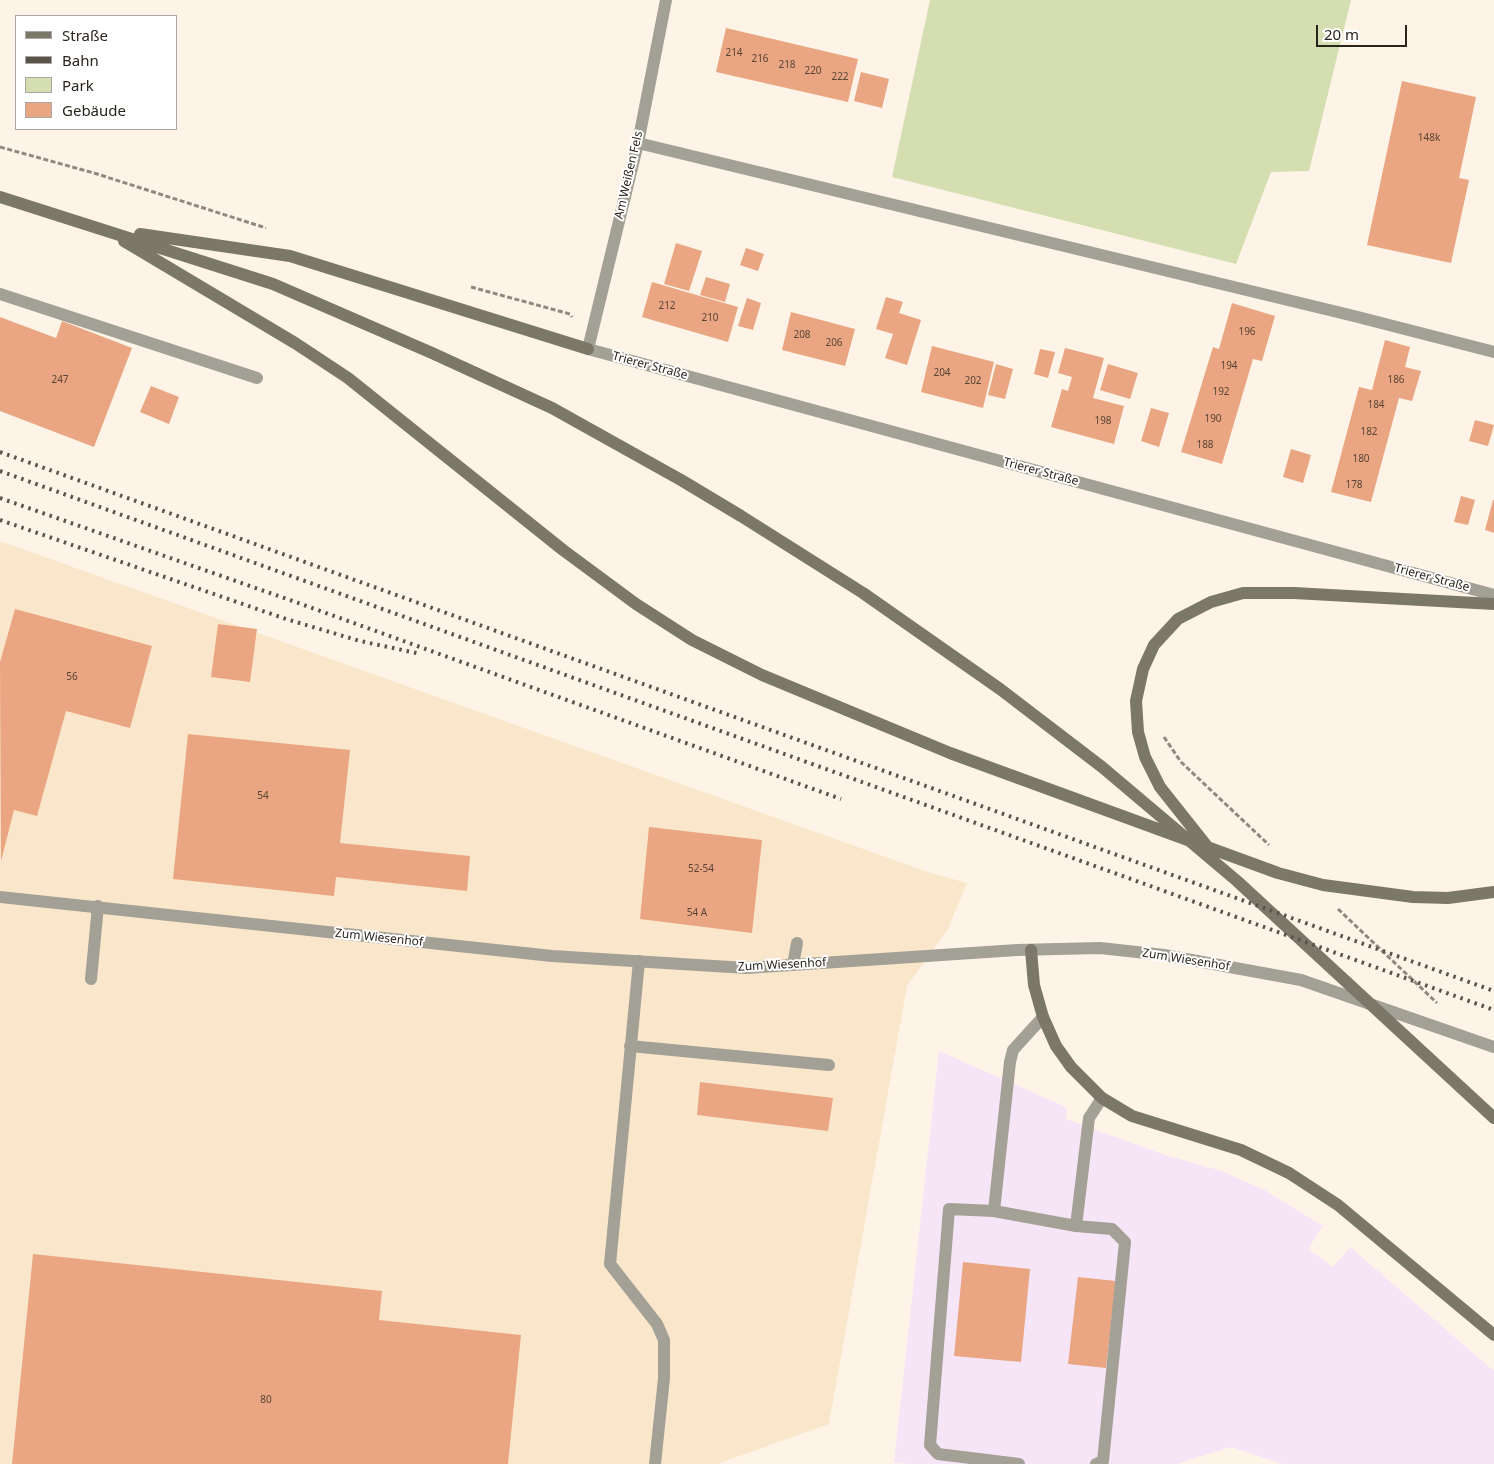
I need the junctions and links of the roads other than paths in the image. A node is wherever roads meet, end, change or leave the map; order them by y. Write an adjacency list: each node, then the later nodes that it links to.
1 (666, 0): 2 (street, Am Weißen Fels)
2 (638, 143): 6 (street, Am Weißen Fels); 7 (street)
3 (0, 197): 4 (main road)
4 (105, 229): 6 (main road); 11 (main road); 12 (main road)
5 (0, 294): 8 (street)
6 (588, 349): 9 (street, Trierer Straße)
7 (1494, 352)
8 (257, 378)
9 (1494, 595)
10 (1494, 604): 11 (main road)
11 (1237, 881): 25 (main road)
12 (1494, 892)
13 (0, 896): 14 (street, Zum Wiesenhof)
14 (98, 906): 17 (street, Zum Wiesenhof); 19 (street)
15 (797, 944): 18 (street)
16 (1032, 950): 18 (street, Zum Wiesenhof); 20 (main road); 22 (street, Zum Wiesenhof)
17 (638, 961): 18 (street, Zum Wiesenhof); 21 (street)
18 (793, 965)
19 (91, 980)
20 (1043, 1017): 24 (main road); 26 (street)
21 (630, 1046): 23 (street); 29 (street)
22 (1494, 1046)
23 (829, 1065)
24 (1102, 1098): 27 (street); 28 (main road)
25 (1494, 1118)
26 (994, 1210): 27 (street); 30 (street)
27 (1076, 1226): 31 (street)
28 (1494, 1335)
29 (655, 1464)
30 (1019, 1464)
31 (1096, 1464)

